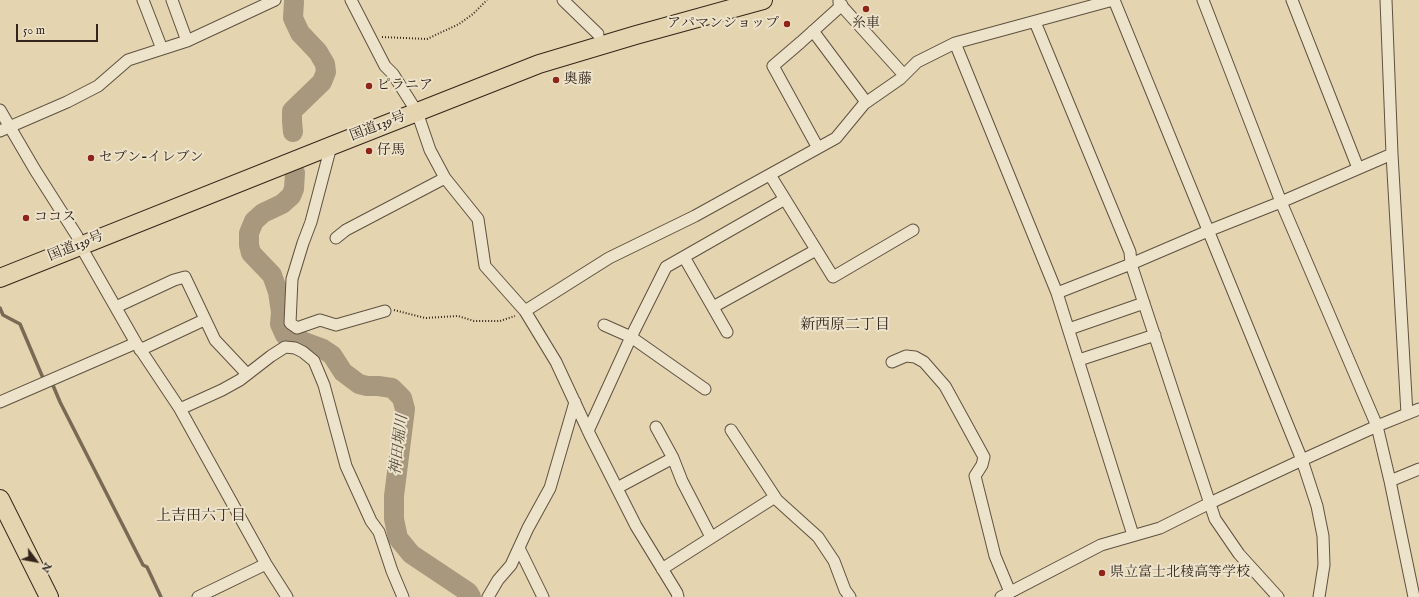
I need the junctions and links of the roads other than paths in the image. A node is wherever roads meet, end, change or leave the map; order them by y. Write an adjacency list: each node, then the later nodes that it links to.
1 (143, 0): 18 (street)
2 (172, 0): 16 (street)
3 (275, 0): 16 (street)
4 (351, 0): 21 (street)
5 (563, 0): 15 (street)
6 (722, 0): 15 (highway, 国道139号)
7 (763, 0): 21 (highway, 国道139号)
8 (1114, 0): 13 (street); 33 (street)
9 (1203, 0): 31 (street)
10 (1292, 0): 27 (street)
11 (1386, 0): 26 (street)
12 (840, 2): 14 (street); 19 (street)
13 (1035, 22): 17 (street); 38 (street)
14 (813, 31): 20 (street); 25 (street)
15 (598, 34): 21 (highway, 国道139号)
16 (187, 41): 18 (street)
17 (955, 43): 19 (street); 41 (street)
18 (162, 49): 23 (street)
19 (904, 75): 20 (street)
20 (866, 102): 25 (street)
21 (414, 107): 24 (highway, 国道139号); 29 (street); 35 (highway, 国道139号)
22 (0, 110): 23 (street)
23 (5, 129): 35 (street)
24 (330, 146): 35 (highway, 国道139号); 45 (street)
25 (818, 148): 28 (street)
26 (1392, 154): 27 (street); 62 (street)
27 (1358, 168): 31 (street)
28 (770, 175): 30 (street); 46 (street)
29 (445, 178): 34 (street); 46 (street)
30 (785, 199): 36 (street); 37 (street)
31 (1281, 202): 33 (street); 63 (street)
32 (913, 230): 36 (street)
33 (1208, 231): 38 (street); 68 (street)
34 (336, 238)
35 (78, 240): 39 (highway, 国道139号); 40 (highway, 国道139号); 43 (street)
36 (816, 250): 44 (street)
37 (684, 257): 44 (street); 52 (street)
38 (1131, 264): 41 (street); 42 (street)
39 (0, 267)
40 (0, 278)
41 (1057, 293): 49 (street)
42 (1144, 303): 49 (street); 51 (street)
43 (116, 307): 47 (street); 53 (street)
44 (713, 307): 50 (street)
45 (385, 311)
46 (525, 311): 59 (street)
47 (204, 320): 53 (street); 56 (street)
48 (604, 325): 52 (street)
49 (1069, 329): 54 (street)
50 (726, 332)
51 (1155, 335): 54 (street); 74 (street)
52 (631, 337): 57 (street); 66 (street)
53 (138, 347): 58 (street); 60 (street)
54 (1079, 360): 75 (street)
55 (892, 362): 80 (street)
56 (247, 374): 60 (street); 84 (street)
57 (705, 388)
58 (0, 402)
59 (575, 402): 66 (street); 77 (street)
60 (180, 409): 78 (street)
61 (1419, 409): 62 (street)
62 (1407, 414): 63 (street)
63 (1376, 426): 68 (street); 70 (street)
64 (656, 427): 67 (street)
65 (731, 430): 72 (street)
66 (588, 431): 71 (street)
67 (673, 458): 71 (street); 76 (street)
68 (1302, 460): 74 (street); 90 (street)
69 (1419, 469): 70 (street)
70 (1390, 481): 91 (street)
71 (617, 488): 79 (street)
72 (775, 497): 76 (street); 88 (street)
73 (0, 499): 81 (highway)
74 (1210, 503): 75 (street); 89 (street)
75 (1133, 535): 80 (street)
76 (711, 537): 79 (street)
77 (519, 548): 85 (street); 86 (street)
78 (266, 564): 82 (street); 83 (street)
79 (662, 569): 87 (street)
80 (1005, 595)
81 (49, 597)
82 (198, 597)
83 (287, 597)
84 (403, 597)
85 (488, 597)
86 (543, 597)
87 (678, 597)
88 (850, 597)
89 (1278, 597)
90 (1319, 597)
91 (1414, 597)

